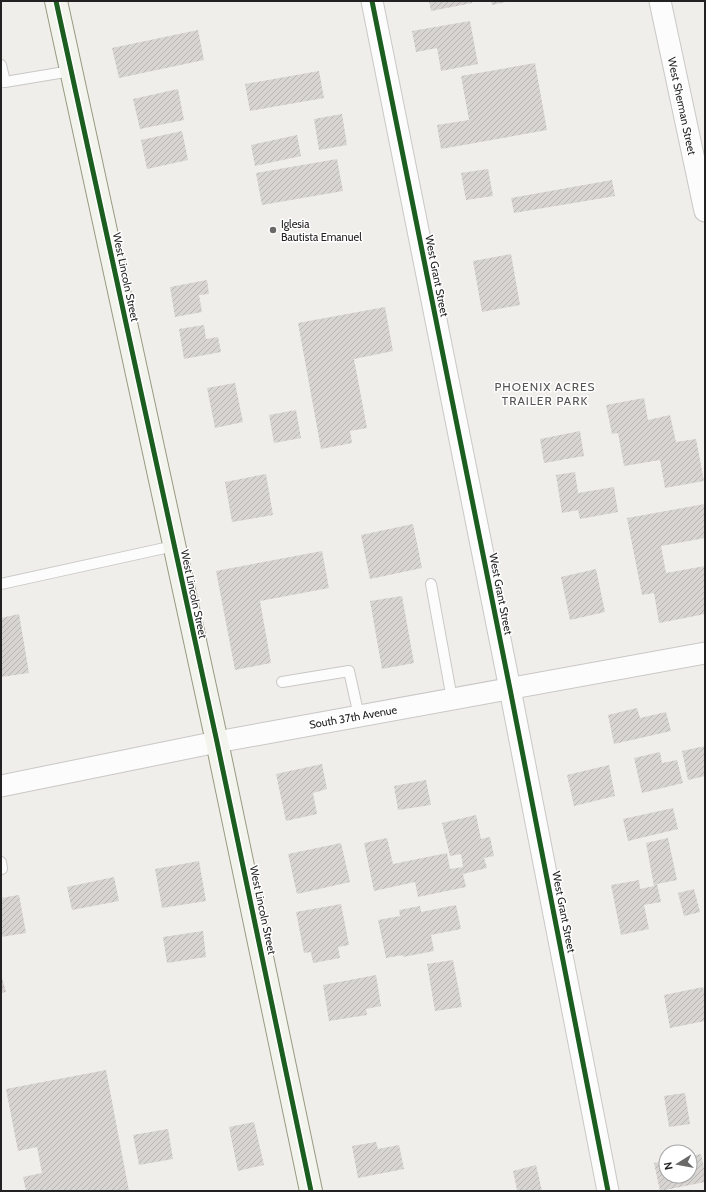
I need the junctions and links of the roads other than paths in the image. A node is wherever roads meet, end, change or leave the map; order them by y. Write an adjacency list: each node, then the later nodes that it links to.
1 (56, 1): 5 (street, West Lincoln Street)
2 (372, 1): 13 (street, West Grant Street)
3 (660, 1): 7 (street, West Sherman Street)
4 (1, 65): 6 (lane)
5 (71, 71): 6 (lane); 8 (street, West Lincoln Street)
6 (3, 84)
7 (705, 210)
8 (174, 546): 9 (lane); 16 (street, West Lincoln Street)
9 (1, 584)
10 (431, 584): 14 (lane)
11 (705, 654): 13 (street, South 37th Avenue)
12 (282, 682): 15 (lane)
13 (510, 688): 14 (street, South 37th Avenue); 19 (street, West Grant Street)
14 (452, 699): 15 (street, South 37th Avenue)
15 (359, 716): 16 (street, South 37th Avenue)
16 (217, 742): 17 (street, South 37th Avenue); 18 (street, West Lincoln Street)
17 (1, 786)
18 (311, 1191)
19 (608, 1191)

